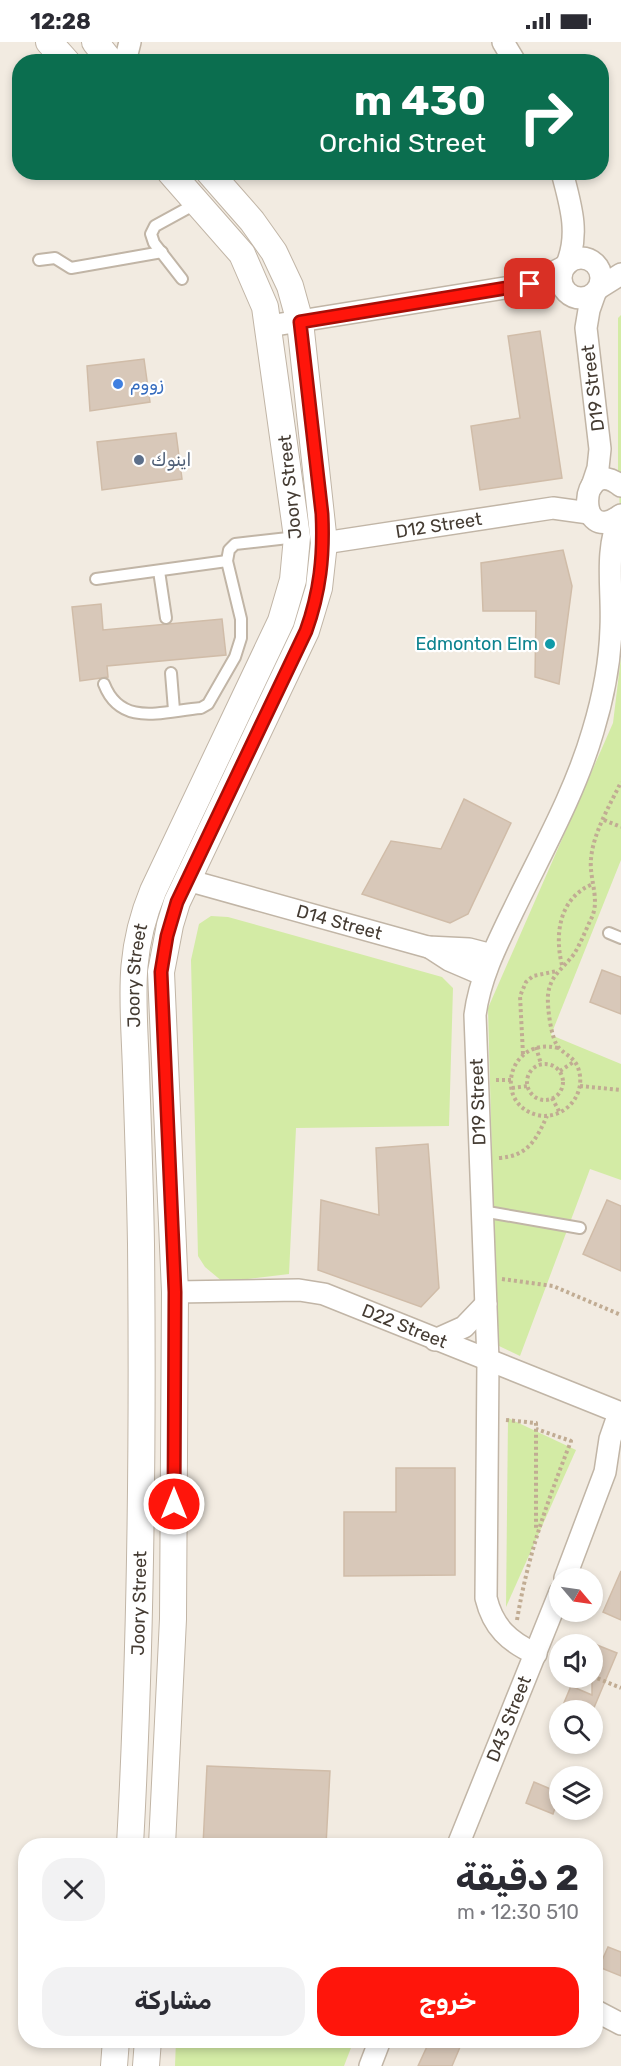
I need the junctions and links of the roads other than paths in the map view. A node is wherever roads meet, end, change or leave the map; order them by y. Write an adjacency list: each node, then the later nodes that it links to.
1 (49, 42): 3 (street)
2 (95, 42): 4 (street)
3 (60, 54)
4 (105, 54)
5 (177, 180): 8 (street, Joory Street)
6 (216, 180): 19 (street, Joory Street)
7 (564, 180): 9 (street)
8 (198, 203): 10 (lane); 20 (street, Joory Street)
9 (574, 227): 12 (street); 13 (street)
10 (162, 252): 11 (lane); 15 (lane)
11 (39, 260)
12 (594, 262): 13 (street); 14 (street); 17 (street)
13 (565, 265): 16 (street); 18 (street)
14 (621, 273): 17 (street)
15 (182, 279)
16 (530, 284): 18 (street); 19 (street)
17 (597, 290): 18 (street); 21 (street, D19 Street)
18 (567, 293): 21 (street, D19 Street)
19 (300, 322): 20 (street); 29 (street, Joory Street)
20 (269, 326): 28 (street, Joory Street)
21 (586, 328): 22 (street, D19 Street)
22 (600, 448): 23 (street, D19 Street); 24 (street, D19 Street)
23 (619, 485): 24 (street)
24 (590, 488): 25 (street, D12 Street); 26 (street, D19 Street)
25 (553, 508): 26 (street, D12 Street); 29 (street, D12 Street)
26 (592, 516): 27 (street, D12 Street); 30 (street, D19 Street)
27 (620, 516): 30 (street, D19 Street)
28 (297, 537): 31 (lane); 42 (street, Joory Street)
29 (324, 543): 38 (street, Joory Street)
30 (610, 553): 41 (street, D19 Street)
31 (227, 561): 32 (lane); 37 (lane)
32 (159, 571): 33 (lane); 34 (lane)
33 (96, 579)
34 (166, 618)
35 (171, 673): 37 (lane)
36 (104, 684): 37 (lane)
37 (174, 710)
38 (187, 880): 41 (street, D14 Street); 45 (street, Joory Street)
39 (609, 933): 40 (lane)
40 (621, 938)
41 (488, 965): 43 (street, D19 Street)
42 (140, 1196): 45 (street); 55 (street, Joory Street)
43 (482, 1211): 44 (lane); 46 (street, D19 Street)
44 (580, 1228)
45 (175, 1292): 47 (street, D22 Street); 56 (street, Joory Street)
46 (486, 1304): 47 (street); 48 (street, D19 Street)
47 (435, 1340): 48 (street, D22 Street)
48 (488, 1360): 49 (street, D22 Street); 54 (street, D19 Street)
49 (620, 1413): 51 (street)
50 (621, 1450): 51 (street)
51 (605, 1472): 52 (street)
52 (569, 1568)
53 (549, 1620): 54 (street, D43 Street)
54 (536, 1654): 57 (street, D43 Street)
55 (130, 1838)
56 (162, 1838)
57 (461, 1838)
58 (115, 2048): 61 (street)
59 (147, 2048): 62 (street)
60 (377, 2048): 63 (street)
61 (114, 2066)
62 (146, 2066)
63 (370, 2066)

